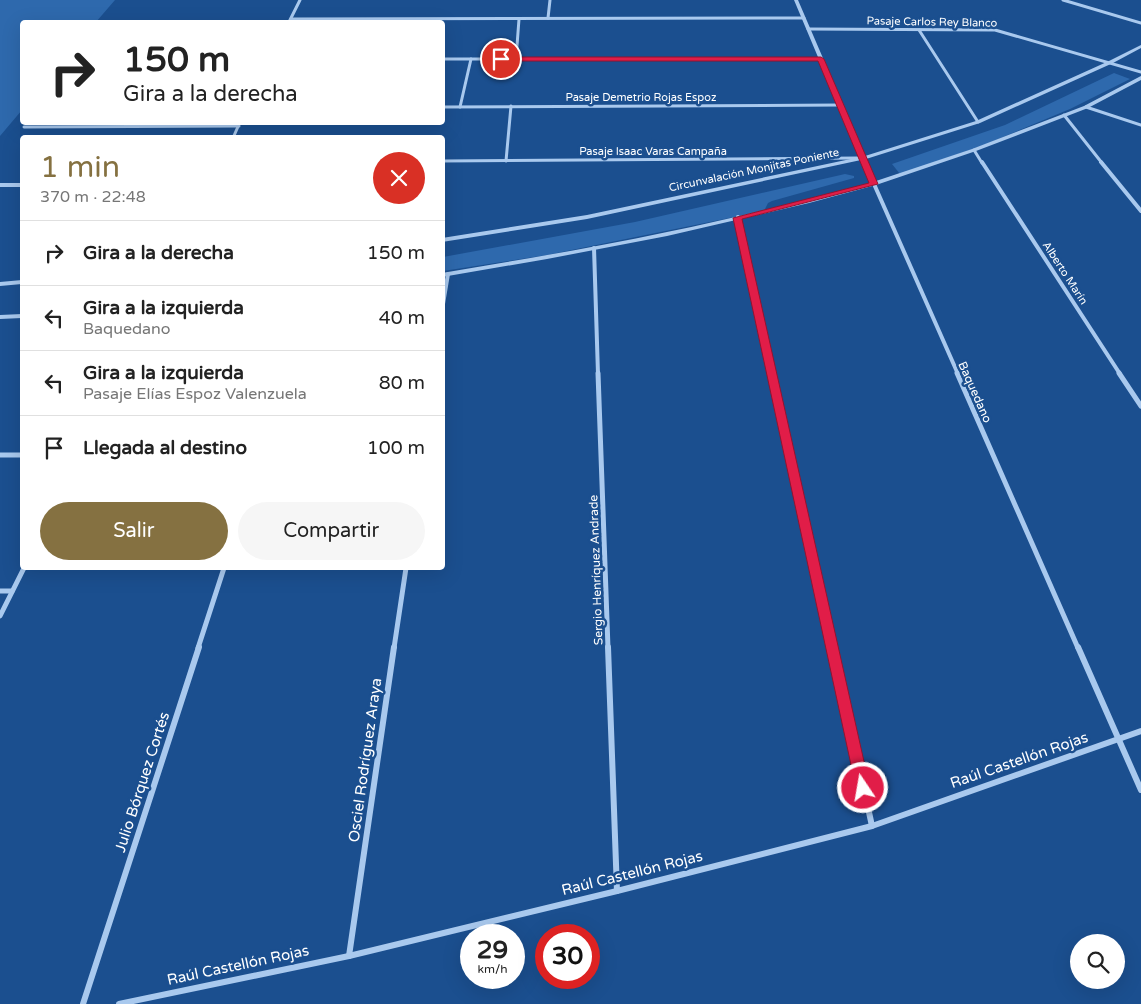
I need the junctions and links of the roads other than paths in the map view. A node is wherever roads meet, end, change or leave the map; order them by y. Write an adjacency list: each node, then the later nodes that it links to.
1 (300, 0): 8 (street)
2 (550, 0): 5 (street)
3 (796, 0): 6 (street, Baquedano)
4 (1062, 0): 10 (street)
5 (548, 18): 6 (street); 7 (street)
6 (804, 18): 11 (street, Baquedano)
7 (519, 19): 9 (street); 16 (street)
8 (290, 20)
9 (404, 20)
10 (1141, 23)
11 (808, 29): 12 (street, Pasaje Carlos Rey Blanco); 17 (street, Baquedano)
12 (919, 30): 18 (street, Pasaje Carlos Rey Blanco); 27 (street)
13 (1141, 46): 18 (street, Circunvalación Monjitas Poniente)
14 (445, 59): 15 (street)
15 (470, 59): 16 (street); 24 (street)
16 (516, 59): 17 (street)
17 (821, 59): 21 (street, Baquedano)
18 (1111, 62): 19 (street, Pasaje Carlos Rey Blanco); 27 (street, Circunvalación Monjitas Poniente)
19 (1141, 72)
20 (1141, 78): 25 (street)
21 (840, 105): 22 (street, Pasaje Demetrio Rojas Espoz); 32 (street, Baquedano)
22 (511, 106): 24 (street, Pasaje Demetrio Rojas Espoz); 34 (street)
23 (445, 107): 24 (street, Pasaje Demetrio Rojas Espoz)
24 (460, 107)
25 (1086, 107): 26 (street); 29 (street)
26 (1064, 115): 31 (street); 38 (street)
27 (978, 122): 32 (street, Circunvalación Monjitas Poniente)
28 (167, 125): 30 (street)
29 (1141, 125)
30 (24, 127)
31 (974, 150): 35 (street); 47 (street, Alberto Marín)
32 (863, 158): 34 (street, Pasaje Isaac Varas Campaña); 35 (street, Baquedano); 40 (street, Circunvalación Monjitas Poniente)
33 (445, 161): 34 (street, Pasaje Isaac Varas Campaña)
34 (506, 161)
35 (874, 184): 39 (street); 57 (street, Baquedano)
36 (0, 185): 37 (street)
37 (20, 185)
38 (1141, 211)
39 (738, 218): 41 (street); 59 (street)
40 (445, 240)
41 (594, 248): 42 (street); 60 (street, Sergio Henríquez Andrade)
42 (445, 274)
43 (20, 282): 44 (street)
44 (0, 284)
45 (20, 316): 46 (street)
46 (0, 317)
47 (1141, 406)
48 (0, 455): 49 (street)
49 (20, 455)
50 (23, 570): 54 (street)
51 (223, 570): 62 (street, Julio Bórquez Cortés)
52 (406, 570): 61 (street, Osciel Rodríguez Araya)
53 (0, 591): 54 (street)
54 (12, 591): 55 (street)
55 (0, 616)
56 (1141, 731): 57 (street, Raúl Castellón Rojas)
57 (1118, 740): 58 (street, Baquedano); 59 (street, Raúl Castellón Rojas)
58 (1141, 790)
59 (872, 826): 60 (street, Raúl Castellón Rojas)
60 (617, 891): 61 (street, Raúl Castellón Rojas)
61 (349, 956): 63 (street, Raúl Castellón Rojas)
62 (83, 1004)
63 (119, 1004)

